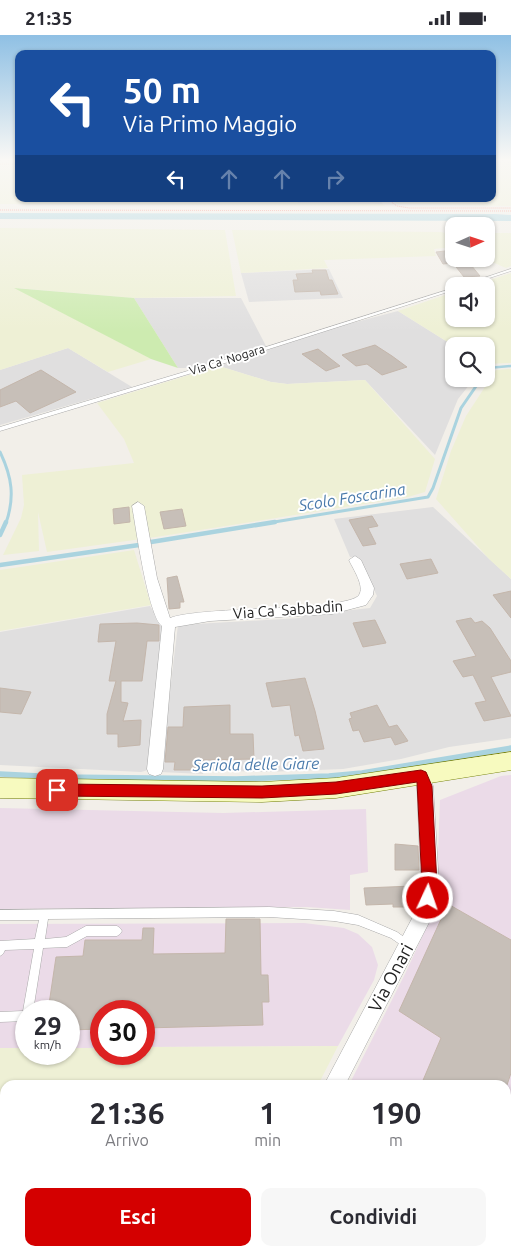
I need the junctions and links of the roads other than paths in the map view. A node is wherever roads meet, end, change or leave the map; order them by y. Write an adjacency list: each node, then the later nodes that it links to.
1 (511, 270): 2 (lane)
2 (490, 277)
3 (445, 292): 4 (lane, Via Ca' Nogara)
4 (0, 429)
5 (138, 505): 7 (street)
6 (355, 560): 7 (street, Via Ca' Sabbadin)
7 (169, 624): 10 (street)
8 (511, 761): 9 (street)
9 (421, 776): 10 (street); 16 (street, Via Onari)
10 (153, 781): 11 (street)
11 (0, 788)
12 (0, 915): 13 (lane)
13 (44, 915): 15 (lane); 16 (lane)
14 (116, 931): 15 (lane)
15 (39, 944): 17 (lane); 18 (lane)
16 (408, 945): 21 (street, Via Onari)
17 (0, 951)
18 (30, 1000)
19 (15, 1016): 20 (lane)
20 (0, 1017)
21 (337, 1080)

